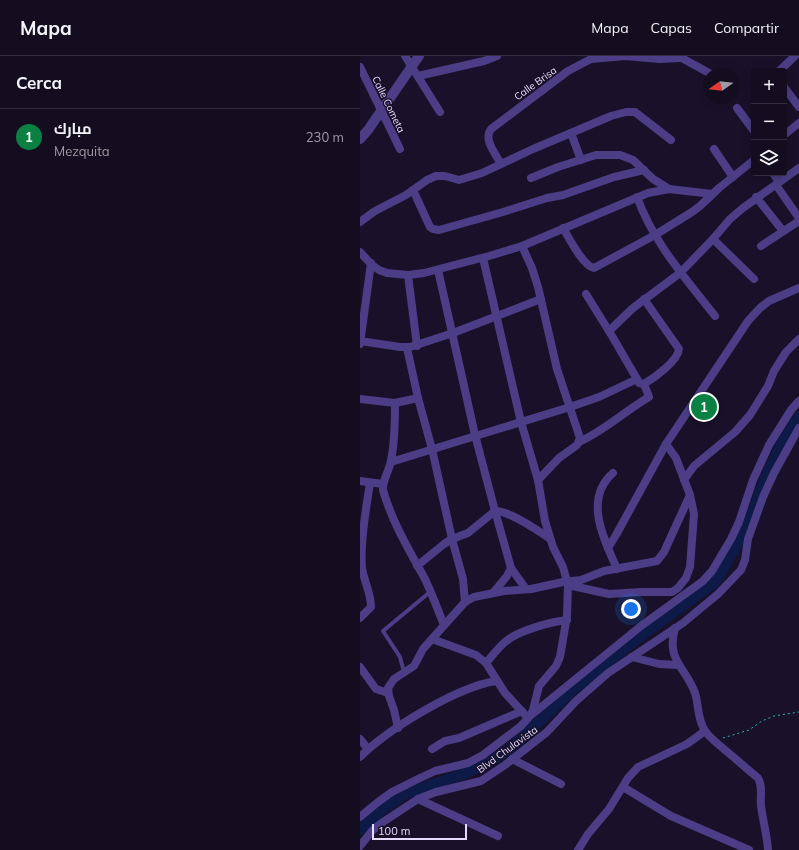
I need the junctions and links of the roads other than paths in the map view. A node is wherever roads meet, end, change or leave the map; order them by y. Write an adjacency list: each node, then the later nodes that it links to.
1 (405, 56): 8 (street)
2 (419, 56): 8 (street)
3 (497, 56): 7 (street)
4 (795, 56): 10 (street)
5 (679, 57): 6 (street, Calle Brisa); 11 (street)
6 (589, 58): 28 (street, Calle Brisa)
7 (478, 60): 12 (street)
8 (412, 66): 12 (street); 16 (street)
9 (360, 67): 16 (street, Calle Cometa)
10 (782, 68)
11 (703, 70)
12 (418, 76): 17 (street)
13 (787, 91): 15 (street)
14 (737, 108): 19 (street)
15 (799, 108)
16 (381, 111): 22 (street); 24 (street, Calle Cometa)
17 (440, 112)
18 (799, 123): 21 (street)
19 (751, 127)
20 (571, 133): 23 (street); 26 (street); 28 (street)
21 (787, 133)
22 (360, 139)
23 (670, 140)
24 (400, 149)
25 (714, 149): 32 (street)
26 (582, 160): 30 (street); 33 (street)
27 (751, 162): 32 (street)
28 (501, 164): 36 (street)
29 (798, 169): 34 (street)
30 (644, 170): 35 (street); 36 (street)
31 (774, 176): 34 (street)
32 (733, 177): 37 (street)
33 (531, 178)
34 (777, 183): 39 (street); 40 (street)
35 (669, 189): 37 (street); 38 (street)
36 (414, 190): 41 (street)
37 (712, 194): 44 (street)
38 (637, 197): 42 (street); 44 (street)
39 (756, 197): 43 (street); 45 (street)
40 (799, 219): 43 (street)
41 (360, 222)
42 (562, 228): 44 (street); 46 (street)
43 (783, 231): 47 (street)
44 (655, 235): 52 (street)
45 (713, 239): 52 (street); 54 (street)
46 (522, 246): 49 (street); 57 (street)
47 (762, 246)
48 (360, 252): 50 (street)
49 (483, 258): 51 (street); 60 (street)
50 (371, 263): 53 (street); 64 (street)
51 (438, 270): 53 (street); 62 (street)
52 (680, 273): 58 (street); 59 (street)
53 (408, 275): 66 (street)
54 (754, 280)
55 (799, 288): 78 (street)
56 (586, 294): 61 (street)
57 (541, 299): 60 (street); 73 (street)
58 (644, 299): 61 (street); 68 (street)
59 (715, 316)
60 (497, 317): 62 (street); 74 (street)
61 (609, 331): 68 (street)
62 (453, 333): 66 (street); 76 (street)
63 (799, 339): 83 (street)
64 (360, 341): 65 (street); 67 (street)
65 (360, 344)
66 (417, 346): 67 (street)
67 (407, 348): 69 (street)
68 (640, 382): 73 (street); 77 (street)
69 (418, 398): 72 (street); 79 (street)
70 (360, 399): 72 (street)
71 (799, 402): 114 (street)
72 (396, 403): 80 (street)
73 (570, 407): 74 (street); 77 (street)
74 (521, 422): 76 (street); 82 (street)
75 (799, 428): 104 (street, Blvd Chulavista)
76 (475, 435): 79 (street); 88 (street)
77 (579, 442): 82 (street)
78 (666, 444): 83 (street); 92 (street)
79 (432, 449): 80 (street); 91 (street)
80 (391, 462): 86 (street)
81 (614, 473): 92 (street)
82 (538, 480): 90 (street)
83 (684, 480): 87 (street)
84 (360, 481): 85 (street)
85 (370, 483): 86 (street); 89 (street)
86 (383, 484): 93 (street)
87 (690, 495): 95 (street); 96 (street)
88 (495, 511): 90 (street); 91 (street); 94 (street)
89 (361, 533): 101 (street)
90 (549, 538): 96 (street)
91 (452, 539): 93 (street); 100 (street)
92 (608, 548): 95 (street)
93 (417, 566): 98 (street)
94 (511, 568): 97 (street); 99 (street)
95 (617, 569): 96 (street)
96 (568, 583): 97 (street); 102 (street)
97 (526, 589): 99 (street)
98 (430, 592): 103 (street); 110 (lane)
99 (493, 593): 100 (street)
100 (465, 602): 103 (street)
101 (360, 618)
102 (567, 620): 107 (street); 114 (street)
103 (444, 625): 105 (street)
104 (675, 628): 106 (street, Blvd Chulavista); 108 (street)
105 (432, 639): 107 (street); 110 (street)
106 (632, 657): 108 (street); 121 (street, Blvd Chulavista)
107 (486, 663): 111 (street)
108 (678, 665): 116 (street)
109 (360, 667): 112 (street)
110 (404, 672): 112 (street)
111 (496, 681): 113 (street); 115 (street)
112 (388, 693): 115 (street)
113 (522, 711): 114 (street); 119 (street)
114 (528, 718): 125 (street)
115 (398, 728): 118 (street)
116 (708, 734): 123 (street); 130 (street)
117 (360, 739): 118 (street)
118 (368, 749): 120 (street)
119 (432, 749)
120 (360, 757)
121 (512, 759): 122 (street); 124 (street, Blvd Chulavista)
122 (561, 784)
123 (623, 786): 128 (street); 129 (street)
124 (418, 799): 126 (street); 127 (street, Blvd Chulavista)
125 (360, 817)
126 (498, 836)
127 (360, 846)
128 (578, 850)
129 (749, 850)
130 (768, 850)

